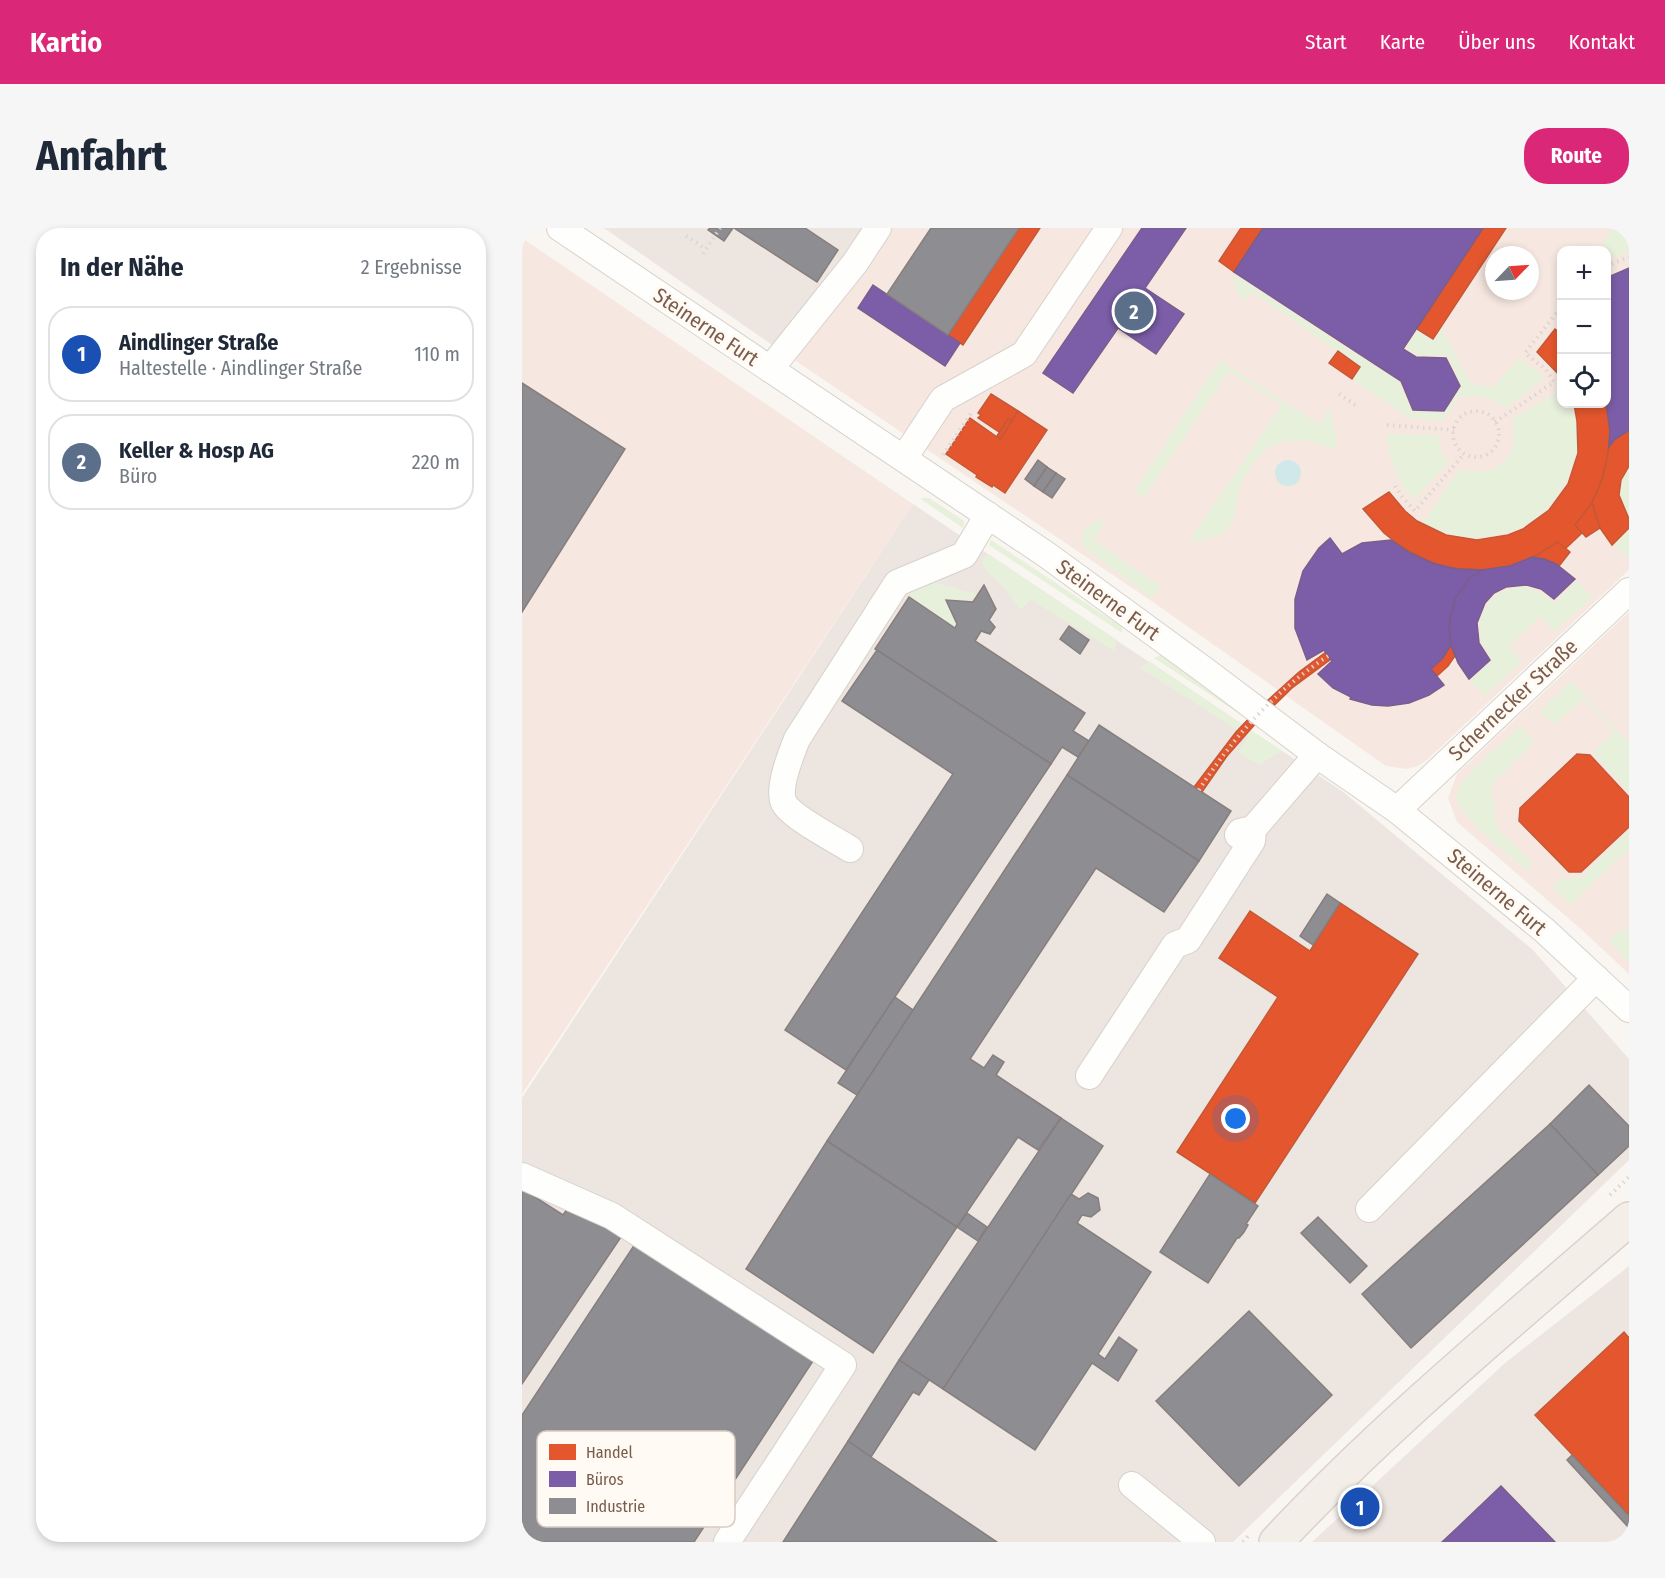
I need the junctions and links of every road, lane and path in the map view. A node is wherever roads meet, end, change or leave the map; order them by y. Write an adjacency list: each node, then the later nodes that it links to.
1 (560, 228): 11 (street, Steinerne Furt)
2 (720, 228): 6 (path)
3 (878, 228): 11 (street)
4 (1109, 228): 19 (street)
5 (686, 236): 6 (path)
6 (706, 249): 7 (path)
7 (703, 254)
8 (1629, 257): 9 (path)
9 (1611, 264)
10 (1557, 312): 15 (path)
11 (770, 369): 19 (street, Steinerne Furt)
12 (1339, 394): 13 (path)
13 (1357, 406)
14 (973, 411): 20 (path)
15 (1495, 422): 17 (path); 18 (path)
16 (1388, 424): 17 (path)
17 (1454, 430): 18 (path)
18 (1464, 454): 21 (path)
19 (904, 458): 20 (street, Steinerne Furt)
20 (930, 476): 22 (street, Steinerne Furt)
21 (1395, 486)
22 (988, 515): 25 (street, Steinerne Furt); 28 (street)
23 (1629, 591): 27 (street, Schernecker Straße)
24 (1328, 656): 26 (path, bridge)
25 (1317, 755): 27 (street, Steinerne Furt); 31 (street)
26 (1199, 790)
27 (1397, 810): 29 (street, Steinerne Furt)
28 (850, 849)
29 (1596, 978): 30 (street, Steinerne Furt); 33 (street)
30 (1629, 1009)
31 (1089, 1076)
32 (522, 1176): 36 (street)
33 (1369, 1209)
34 (1629, 1220): 38 (main road)
35 (1132, 1485): 37 (street)
36 (727, 1542)
37 (1202, 1542)
38 (1276, 1542)

